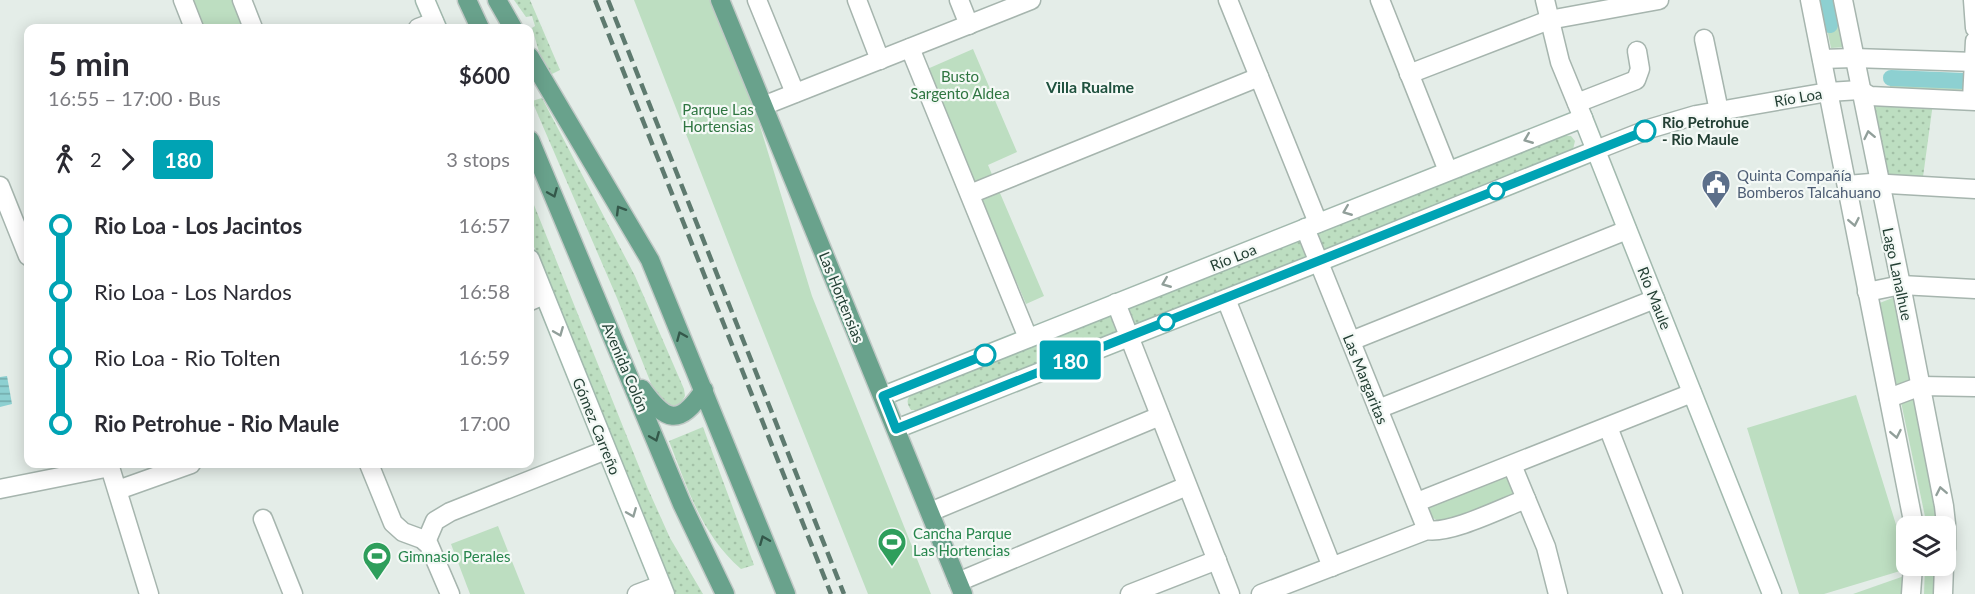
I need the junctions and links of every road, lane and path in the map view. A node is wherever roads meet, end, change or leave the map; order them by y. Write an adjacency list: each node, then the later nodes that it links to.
1 (183, 0): 19 (street)
2 (242, 0): 20 (street)
3 (426, 0): 21 (street)
4 (467, 0): 22 (main road)
5 (497, 0): 23 (main road)
6 (720, 0): 41 (main road, Las Hortensias)
7 (757, 0): 39 (street)
8 (857, 0): 32 (street)
9 (959, 0): 24 (street)
10 (1031, 0): 24 (street)
11 (1228, 0): 36 (street, Las Margaritas)
12 (1380, 0): 35 (street)
13 (1545, 0): 18 (street, Río Maule)
14 (1659, 0): 18 (street)
15 (1810, 0): 31 (street)
16 (1843, 0): 30 (street, Lago Lanalhue)
17 (1973, 0): 25 (street)
18 (1549, 20): 35 (street); 42 (street, Río Maule)
19 (192, 24)
20 (251, 24)
21 (430, 24)
22 (478, 24)
23 (511, 24)
24 (969, 25): 28 (street)
25 (1975, 28)
26 (1704, 39): 43 (street)
27 (1975, 41): 33 (street)
28 (910, 48): 32 (street); 51 (street)
29 (1637, 51): 42 (street, Río Loa)
30 (1854, 58): 31 (street); 33 (street); 37 (street, Lago Lanalhue)
31 (1822, 59): 38 (street)
32 (880, 60): 39 (street)
33 (1975, 62): 40 (street)
34 (534, 64): 70 (main road, one-way to 34)
35 (1409, 74): 46 (street)
36 (1259, 76): 51 (street); 52 (street, Las Margaritas)
37 (1860, 90): 38 (street, Río Loa); 40 (street, Río Loa); 48 (street, Lago Lanalhue, one-way to 37)
38 (1828, 92): 43 (street, Río Loa); 47 (street)
39 (795, 93): 41 (street)
40 (1974, 100)
41 (763, 106): 72 (main road, Las Hortensias)
42 (1580, 110): 45 (street, Río Maule); 46 (street, Río Loa, one-way to 46)
43 (1719, 111): 45 (street, Río Loa)
44 (534, 149): 67 (main road, Avenida Colón, one-way to 67)
45 (1596, 150): 53 (street, Río Maule); 55 (street, Río Loa)
46 (1448, 171): 52 (street, Río Loa, one-way to 52)
47 (1847, 185): 48 (street); 59 (street, one-way to 59)
48 (1880, 185): 50 (street); 57 (street, Lago Lanalhue)
49 (0, 186): 54 (street)
50 (1975, 189)
51 (970, 194): 65 (street)
52 (1311, 226): 55 (street, Las Margaritas); 63 (street, Río Loa, one-way to 63)
53 (1628, 230): 61 (street, Río Maule); 66 (street)
54 (24, 246)
55 (1319, 262): 62 (street, Río Loa); 66 (street, Las Margaritas)
56 (534, 281): 60 (street, Gómez Carreño)
57 (1901, 285): 58 (street); 59 (street); 68 (street, Lago Lanalhue)
58 (1975, 289)
59 (1868, 292): 73 (street)
60 (537, 298): 78 (street, Gómez Carreño, one-way to 78)
61 (1655, 298): 71 (street, Río Maule); 74 (street)
62 (1226, 299): 64 (street, Río Loa); 96 (street)
63 (1116, 303): 64 (street); 65 (street, Río Loa)
64 (1129, 337): 75 (street); 77 (street, Río Loa)
65 (1028, 338): 72 (street, Río Loa)
66 (1351, 341): 74 (street, Las Margaritas)
67 (625, 364): 70 (main road); 105 (main road, Avenida Colón, one-way to 105)
68 (1921, 386): 69 (street); 73 (street); 91 (street, Lago Lanalhue, one-way to 68)
69 (1975, 387)
70 (704, 390): 106 (main road, one-way to 70)
71 (1692, 393): 76 (street); 112 (street, Río Maule)
72 (883, 396): 77 (main road, Las Hortensias)
73 (1889, 398): 90 (street, one-way to 90)
74 (1378, 409): 88 (street, Las Margaritas)
75 (1160, 416): 84 (street); 89 (street)
76 (1608, 427): 79 (street); 111 (street)
77 (896, 429): 89 (main road, Las Hortensias)
78 (606, 450): 94 (street); 100 (street, Gómez Carreño, one-way to 100)
79 (1512, 465): 87 (street); 88 (street)
80 (95, 468): 85 (street)
81 (110, 468): 86 (street)
82 (180, 468): 86 (street)
83 (371, 468): 94 (street)
84 (1187, 486): 95 (street); 99 (street)
85 (0, 489)
86 (118, 490): 101 (street)
87 (1526, 499): 93 (street); 110 (street)
88 (1417, 502): 93 (street, Las Margaritas)
89 (930, 512): 99 (main road, Las Hortensias)
90 (1912, 516)
91 (1945, 516)
92 (263, 519): 102 (street)
93 (1428, 530): 96 (street)
94 (426, 542): 103 (street)
95 (1217, 560): 107 (street); 108 (street)
96 (1332, 567): 109 (street)
97 (1912, 576): 113 (street)
98 (1944, 576): 114 (street)
99 (961, 588)
100 (663, 589): 104 (street)
101 (149, 594)
102 (293, 594)
103 (450, 594)
104 (638, 594)
105 (725, 594)
106 (786, 594)
107 (1130, 594)
108 (1230, 594)
109 (1261, 594)
110 (1558, 594)
111 (1673, 594)
112 (1772, 594)
113 (1911, 594)
114 (1943, 594)

